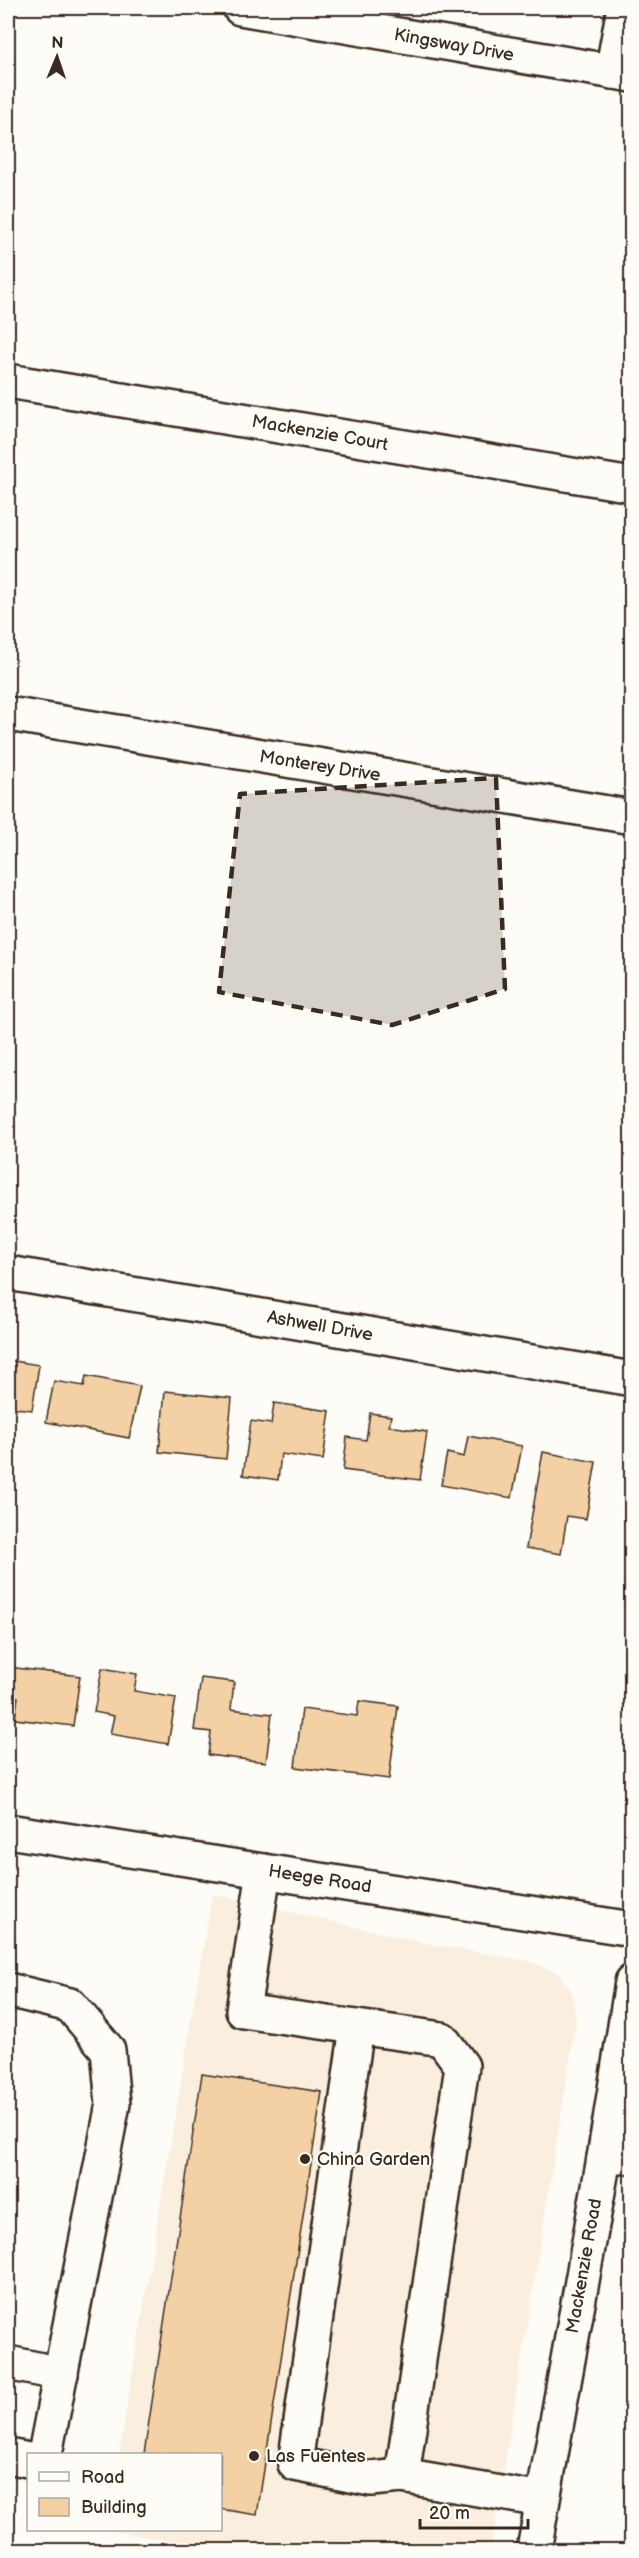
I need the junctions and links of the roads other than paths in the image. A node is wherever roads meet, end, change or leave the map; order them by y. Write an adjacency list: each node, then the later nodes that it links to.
1 (240, 8): 3 (street, Kingsway Drive)
2 (624, 8): 3 (street)
3 (622, 74)
4 (8, 381): 5 (street, Mackenzie Court)
5 (632, 485)
6 (8, 714): 7 (street, Monterey Drive)
7 (632, 817)
8 (8, 1273): 9 (street, Ashwell Drive)
9 (632, 1379)
10 (8, 1831): 11 (street, Heege Road)
11 (264, 1871): 12 (street, Heege Road); 15 (street)
12 (632, 1929)
13 (632, 1982): 16 (street, Mackenzie Road)
14 (8, 1990): 18 (street)
15 (357, 2026): 22 (street); 22 (street)
16 (618, 2157): 23 (street, Mackenzie Road)
17 (8, 2363): 18 (street)
18 (61, 2374): 19 (street)
19 (45, 2453)
20 (8, 2456): 21 (street)
21 (27, 2460)
22 (402, 2476): 23 (street)
23 (542, 2500): 24 (street, Mackenzie Road)
24 (534, 2550)

